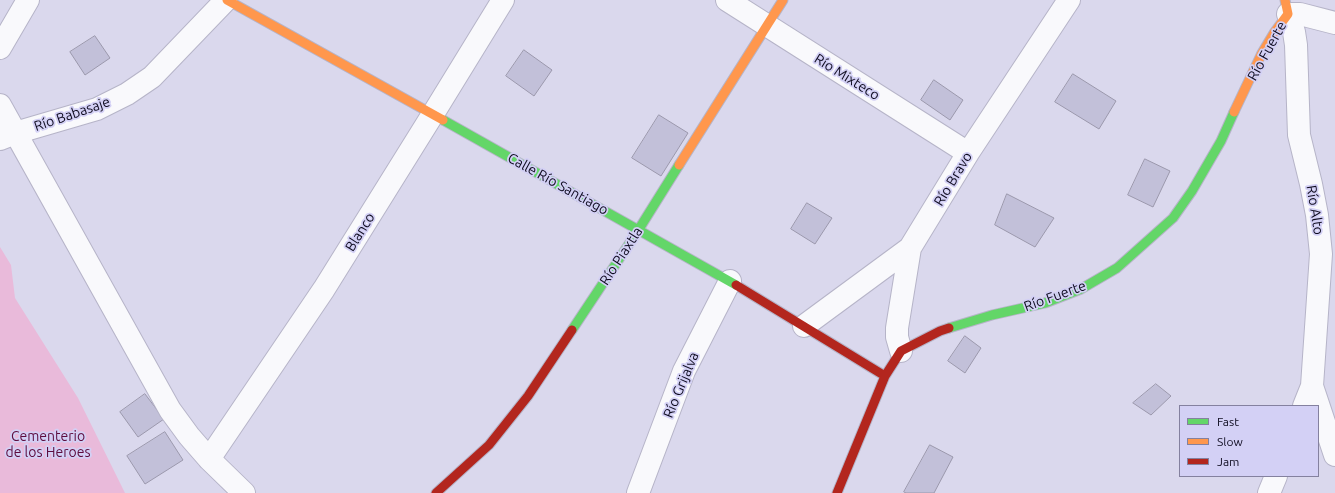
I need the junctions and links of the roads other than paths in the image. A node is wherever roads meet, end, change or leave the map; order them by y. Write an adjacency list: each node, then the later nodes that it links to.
1 (28, 0): 10 (street)
2 (503, 0): 12 (street, Blanco)
3 (727, 0): 9 (street, Río Mixteco)
4 (783, 0): 9 (street, Río Piaxtla)
5 (1069, 0): 14 (street, Río Bravo)
6 (231, 1): 12 (street, Calle Río Santiago); 13 (street, Río Babasaje)
7 (1287, 7): 8 (street); 19 (street, Río Fuerte); 21 (street, Río Alto)
8 (1335, 23)
9 (766, 25): 14 (street, Río Mixteco); 15 (street, Río Piaxtla)
10 (0, 48)
11 (0, 104): 13 (street)
12 (434, 114): 15 (street, Calle Río Santiago); 26 (street, Blanco)
13 (7, 136): 26 (street)
14 (968, 153): 16 (street, Río Bravo)
15 (639, 229): 17 (street, Calle Río Santiago); 29 (street, Río Piaxtla)
16 (910, 248): 18 (street, Río Bravo); 19 (street)
17 (730, 281): 18 (street, Calle Río Santiago); 30 (street, Río Grijalva)
18 (804, 326): 20 (street, Calle Río Santiago)
19 (902, 351): 20 (street, Río Fuerte)
20 (884, 376): 31 (street, Río Fuerte)
21 (1312, 386): 22 (street, Río Alto); 23 (street)
22 (1304, 405)
23 (1318, 405)
24 (1319, 407): 25 (street)
25 (1335, 455)
26 (209, 459): 28 (street)
27 (1276, 477): 32 (street)
28 (244, 493)
29 (436, 493)
30 (638, 493)
31 (837, 493)
32 (1269, 493)

